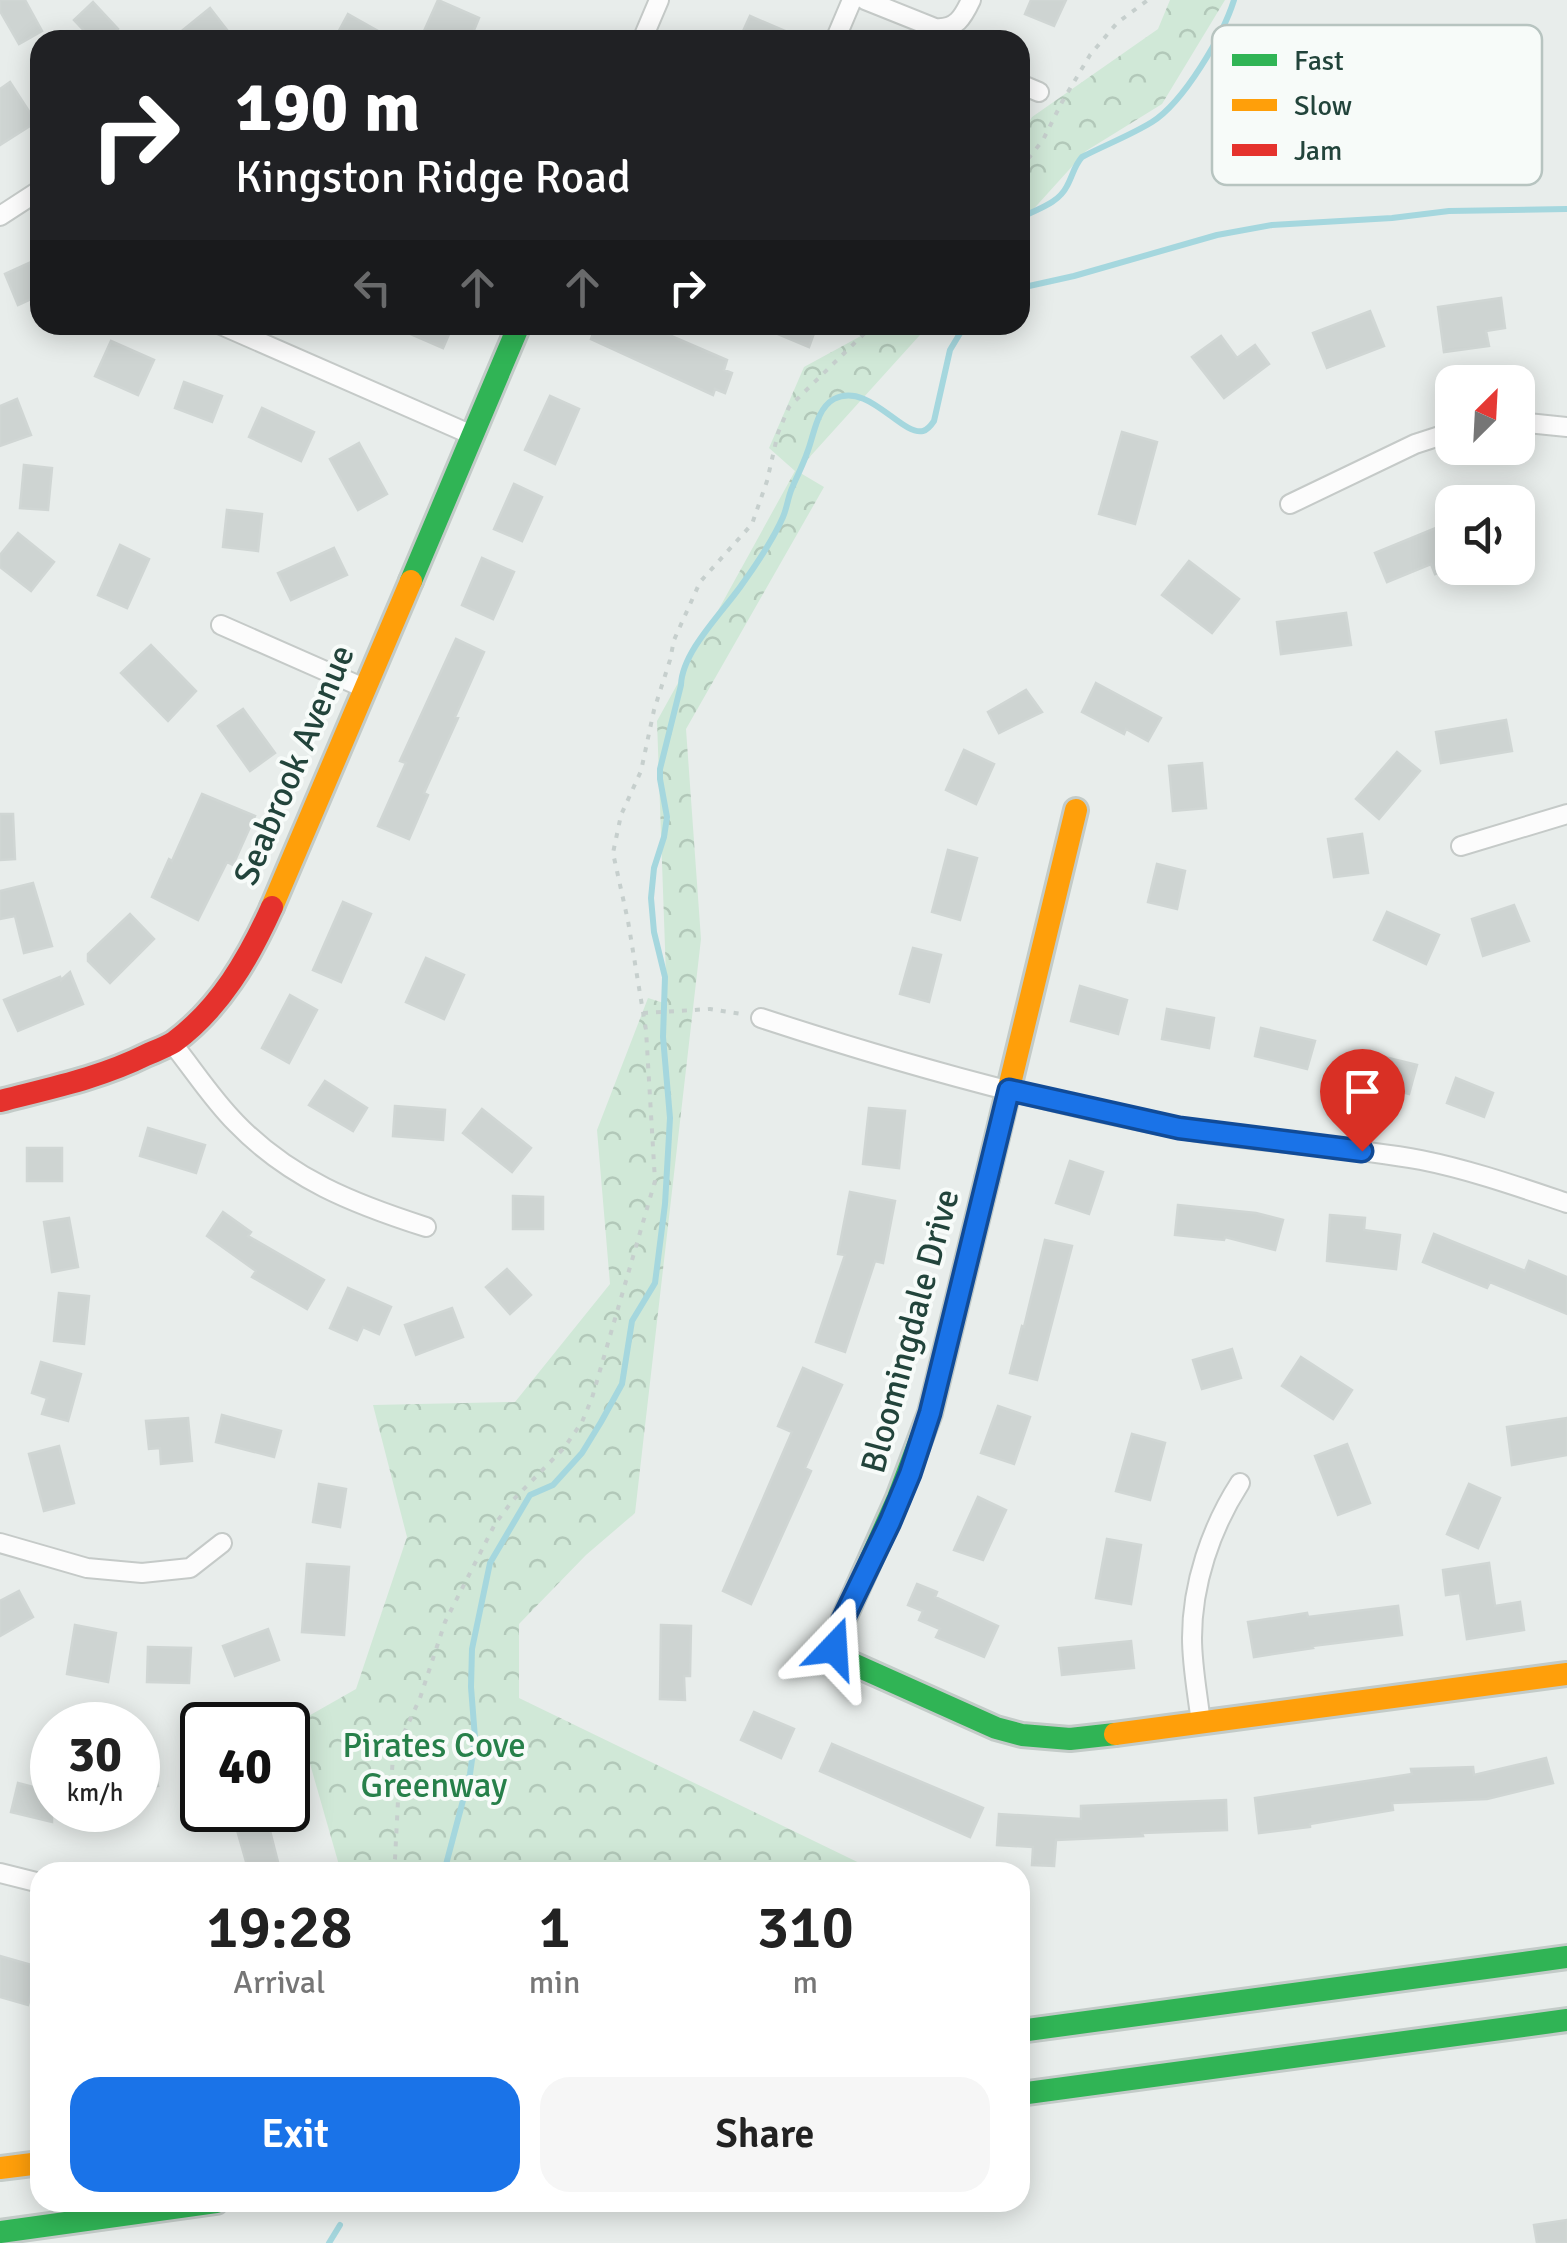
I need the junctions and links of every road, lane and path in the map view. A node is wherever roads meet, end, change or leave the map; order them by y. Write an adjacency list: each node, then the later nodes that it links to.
1 (659, 0): 6 (street)
2 (852, 0): 7 (street)
3 (865, 0): 8 (street)
4 (970, 0): 9 (street)
5 (1148, 0): 12 (path)
6 (646, 30)
7 (839, 30)
8 (940, 30)
9 (952, 30)
10 (1030, 88): 11 (street)
11 (1039, 92)
12 (1030, 156)
13 (30, 196): 14 (street)
14 (0, 216)
15 (243, 335): 20 (street)
16 (515, 335): 20 (main road, Seabrook Avenue)
17 (863, 335): 28 (path)
18 (1535, 424): 19 (street)
19 (1567, 428)
20 (472, 435): 24 (main road, Seabrook Avenue)
21 (1435, 438): 22 (street)
22 (1290, 504)
23 (221, 626): 24 (street)
24 (364, 688): 30 (main road, Seabrook Avenue)
25 (1076, 810): 31 (main road, Bloomingdale Drive)
26 (1567, 814): 27 (street)
27 (1460, 846)
28 (643, 1014): 29 (path); 40 (path)
29 (761, 1018): 31 (street)
30 (172, 1043): 32 (main road, Seabrook Avenue); 34 (street)
31 (1009, 1090): 33 (street); 39 (main road, Bloomingdale Drive)
32 (0, 1101)
33 (1567, 1204)
34 (426, 1227)
35 (1240, 1483): 39 (street)
36 (222, 1543): 37 (street)
37 (0, 1544)
38 (1567, 1674): 39 (main road, Bloomingdale Drive)
39 (1202, 1724)
40 (394, 1862)
41 (0, 1873): 42 (street)
42 (30, 1880)
43 (1567, 1958): 45 (main road)
44 (1567, 2020): 46 (main road)
45 (1030, 2030)
46 (1030, 2093)
47 (30, 2164): 48 (main road)
48 (0, 2168)
49 (144, 2212): 50 (main road)
50 (0, 2232)

